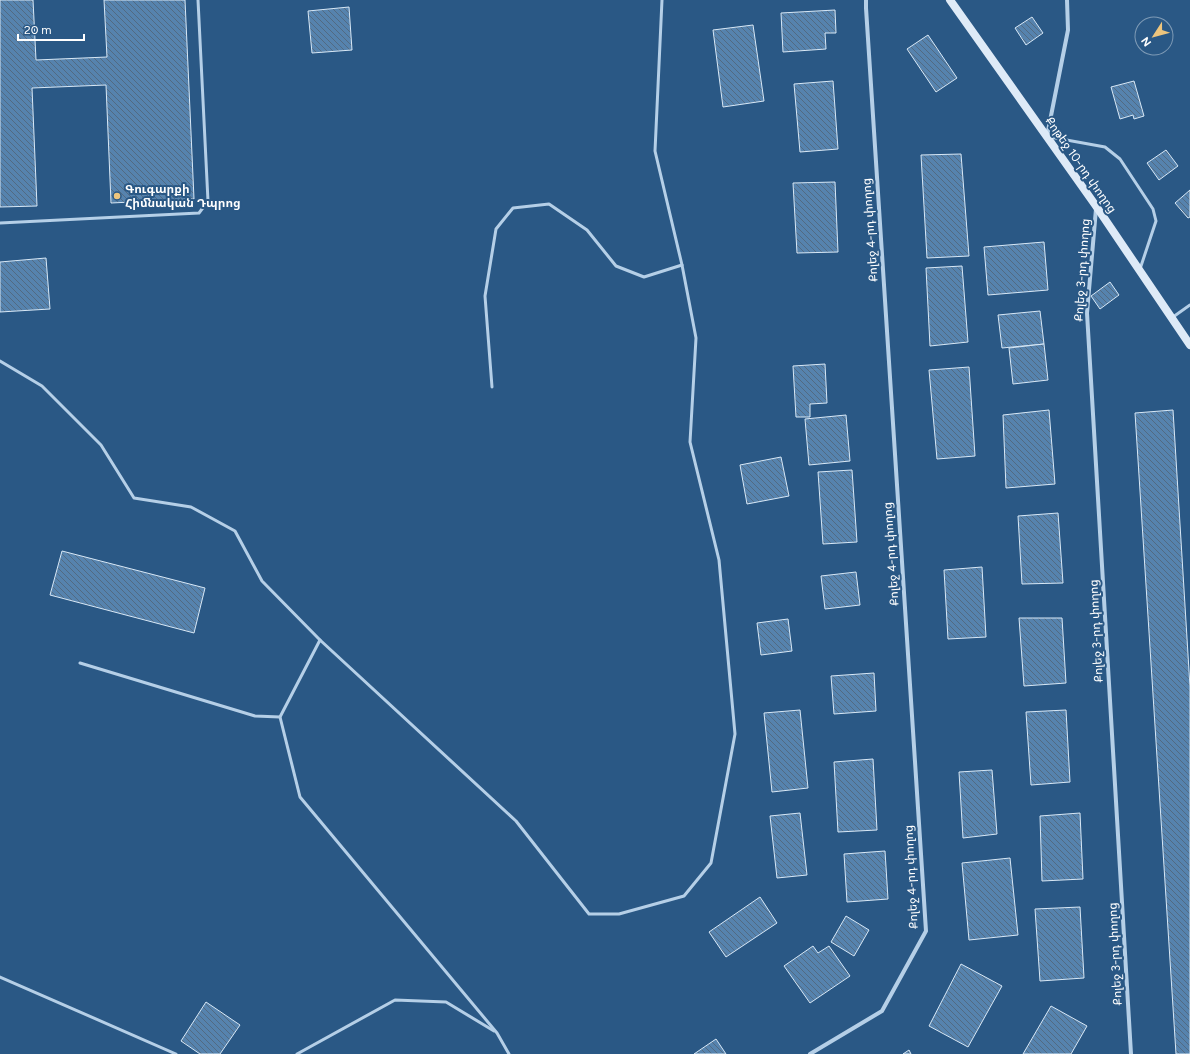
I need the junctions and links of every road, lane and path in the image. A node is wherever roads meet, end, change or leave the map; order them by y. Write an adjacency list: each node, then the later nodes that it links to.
1 (198, 0): 8 (lane)
2 (662, 0): 9 (lane)
3 (866, 0): 24 (street, Քոլեջ 4-րդ փողոց)
4 (950, 0): 6 (street, Քոթեջ 10-րդ փողոց)
5 (1067, 0): 6 (street)
6 (1047, 137): 7 (street, Քոթեջ 10-րդ փողոց); 10 (lane)
7 (1096, 206): 10 (street, Քոթեջ 10-րդ փողոց); 25 (street, Քոլեջ 3-րդ փողոց)
8 (0, 223)
9 (682, 265): 15 (lane); 16 (lane)
10 (1140, 271): 12 (street, Քոթեջ 10-րդ փողոց)
11 (1190, 305): 12 (lane)
12 (1172, 318): 13 (street, Քոթեջ 10-րդ փողոց)
13 (1190, 345)
14 (0, 361): 16 (lane)
15 (492, 387)
16 (320, 640): 18 (lane)
17 (80, 664): 18 (lane)
18 (280, 717): 20 (lane)
19 (0, 977): 21 (lane)
20 (498, 1033): 22 (lane); 23 (lane)
21 (176, 1054)
22 (297, 1054)
23 (509, 1054)
24 (810, 1054)
25 (1131, 1054)

